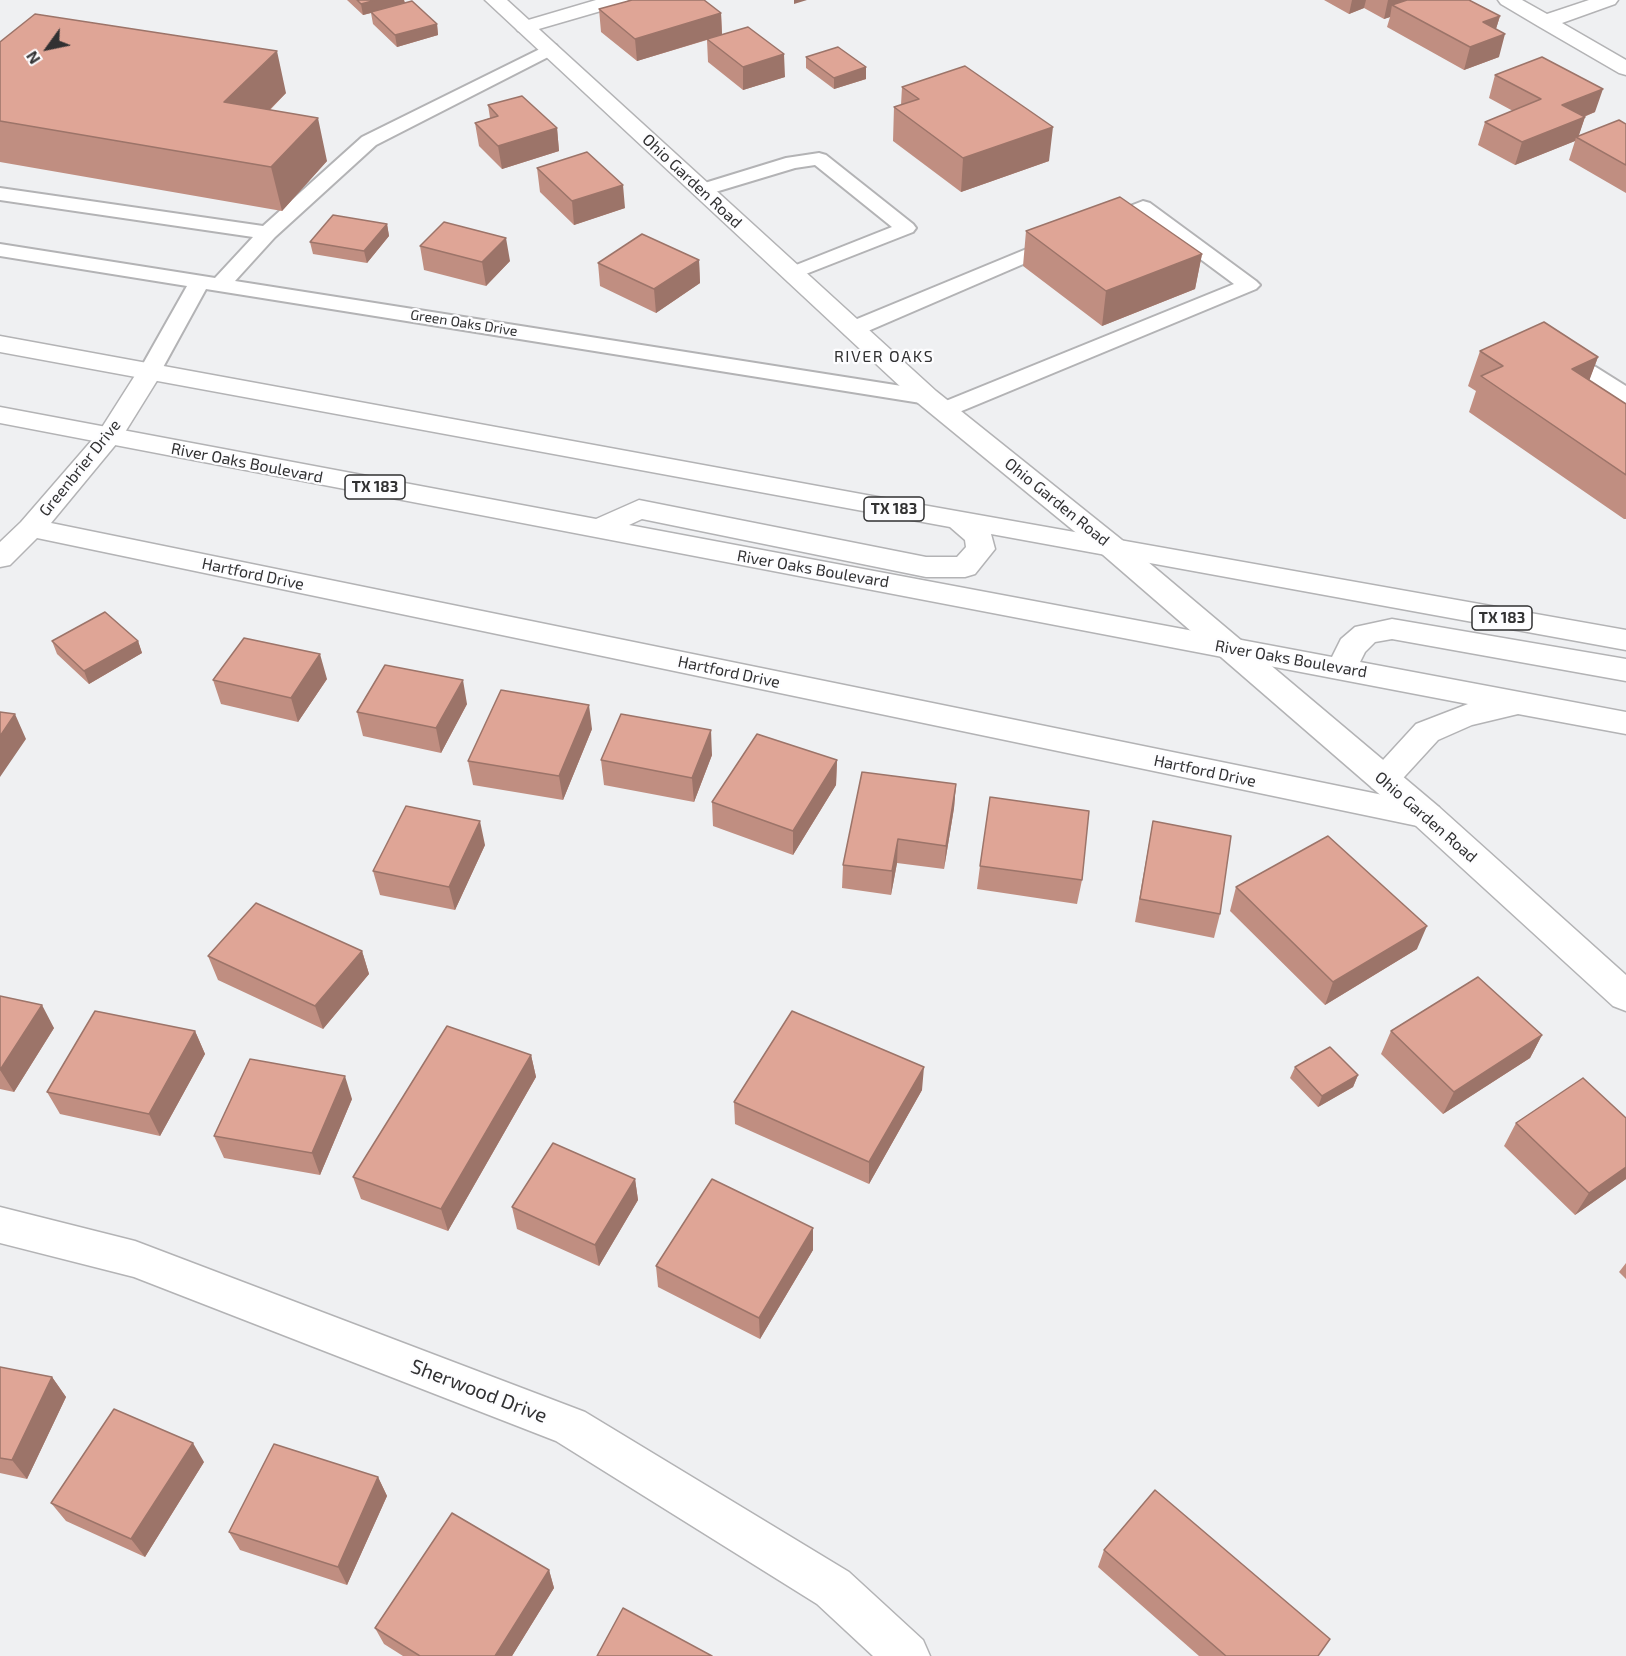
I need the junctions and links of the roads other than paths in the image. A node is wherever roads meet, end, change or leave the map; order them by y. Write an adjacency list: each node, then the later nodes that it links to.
1 (495, 0): 6 (street, Ohio Garden Road)
2 (618, 0): 6 (street)
3 (1508, 0): 5 (street)
4 (1608, 0): 5 (street)
5 (1545, 22): 8 (street)
6 (525, 27): 7 (street, Ohio Garden Road)
7 (549, 49): 9 (street, Ohio Garden Road); 11 (lane)
8 (1626, 69)
9 (702, 190): 13 (street, Ohio Garden Road); 13 (lane)
10 (0, 194): 11 (lane)
11 (268, 233): 14 (lane)
12 (0, 249): 14 (lane, Green Oaks Drive)
13 (793, 273): 15 (street, Ohio Garden Road)
14 (210, 283): 18 (lane); 20 (lane, Green Oaks Drive)
15 (853, 329): 20 (street, Ohio Garden Road); 20 (lane)
16 (0, 344): 18 (street, TX 183)
17 (1545, 345): 19 (lane)
18 (150, 370): 22 (street, Greenbrier Drive); 23 (street, TX 183)
19 (1626, 396)
20 (935, 404): 26 (street, Ohio Garden Road)
21 (0, 415): 22 (street, River Oaks Boulevard / TX 183)
22 (109, 437): 24 (street, River Oaks Boulevard / TX 183); 25 (street, Greenbrier Drive)
23 (958, 519): 24 (street); 26 (street, TX 183)
24 (597, 529): 28 (street, River Oaks Boulevard / TX 183)
25 (10, 545): 34 (street, Hartford Drive)
26 (1112, 548): 27 (street, TX 183); 28 (street, Ohio Garden Road)
27 (1626, 640)
28 (1228, 648): 29 (street, River Oaks Boulevard / TX 183); 33 (street, Ohio Garden Road)
29 (1342, 668): 30 (street); 31 (street, River Oaks Boulevard / TX 183)
30 (1626, 670)
31 (1516, 703): 32 (street, River Oaks Boulevard / TX 183); 33 (street)
32 (1626, 723)
33 (1383, 780): 34 (street, Ohio Garden Road)
34 (1427, 816): 35 (street, Ohio Garden Road)
35 (1626, 995)
36 (0, 1225): 37 (street, Sherwood Drive)
37 (907, 1656)

